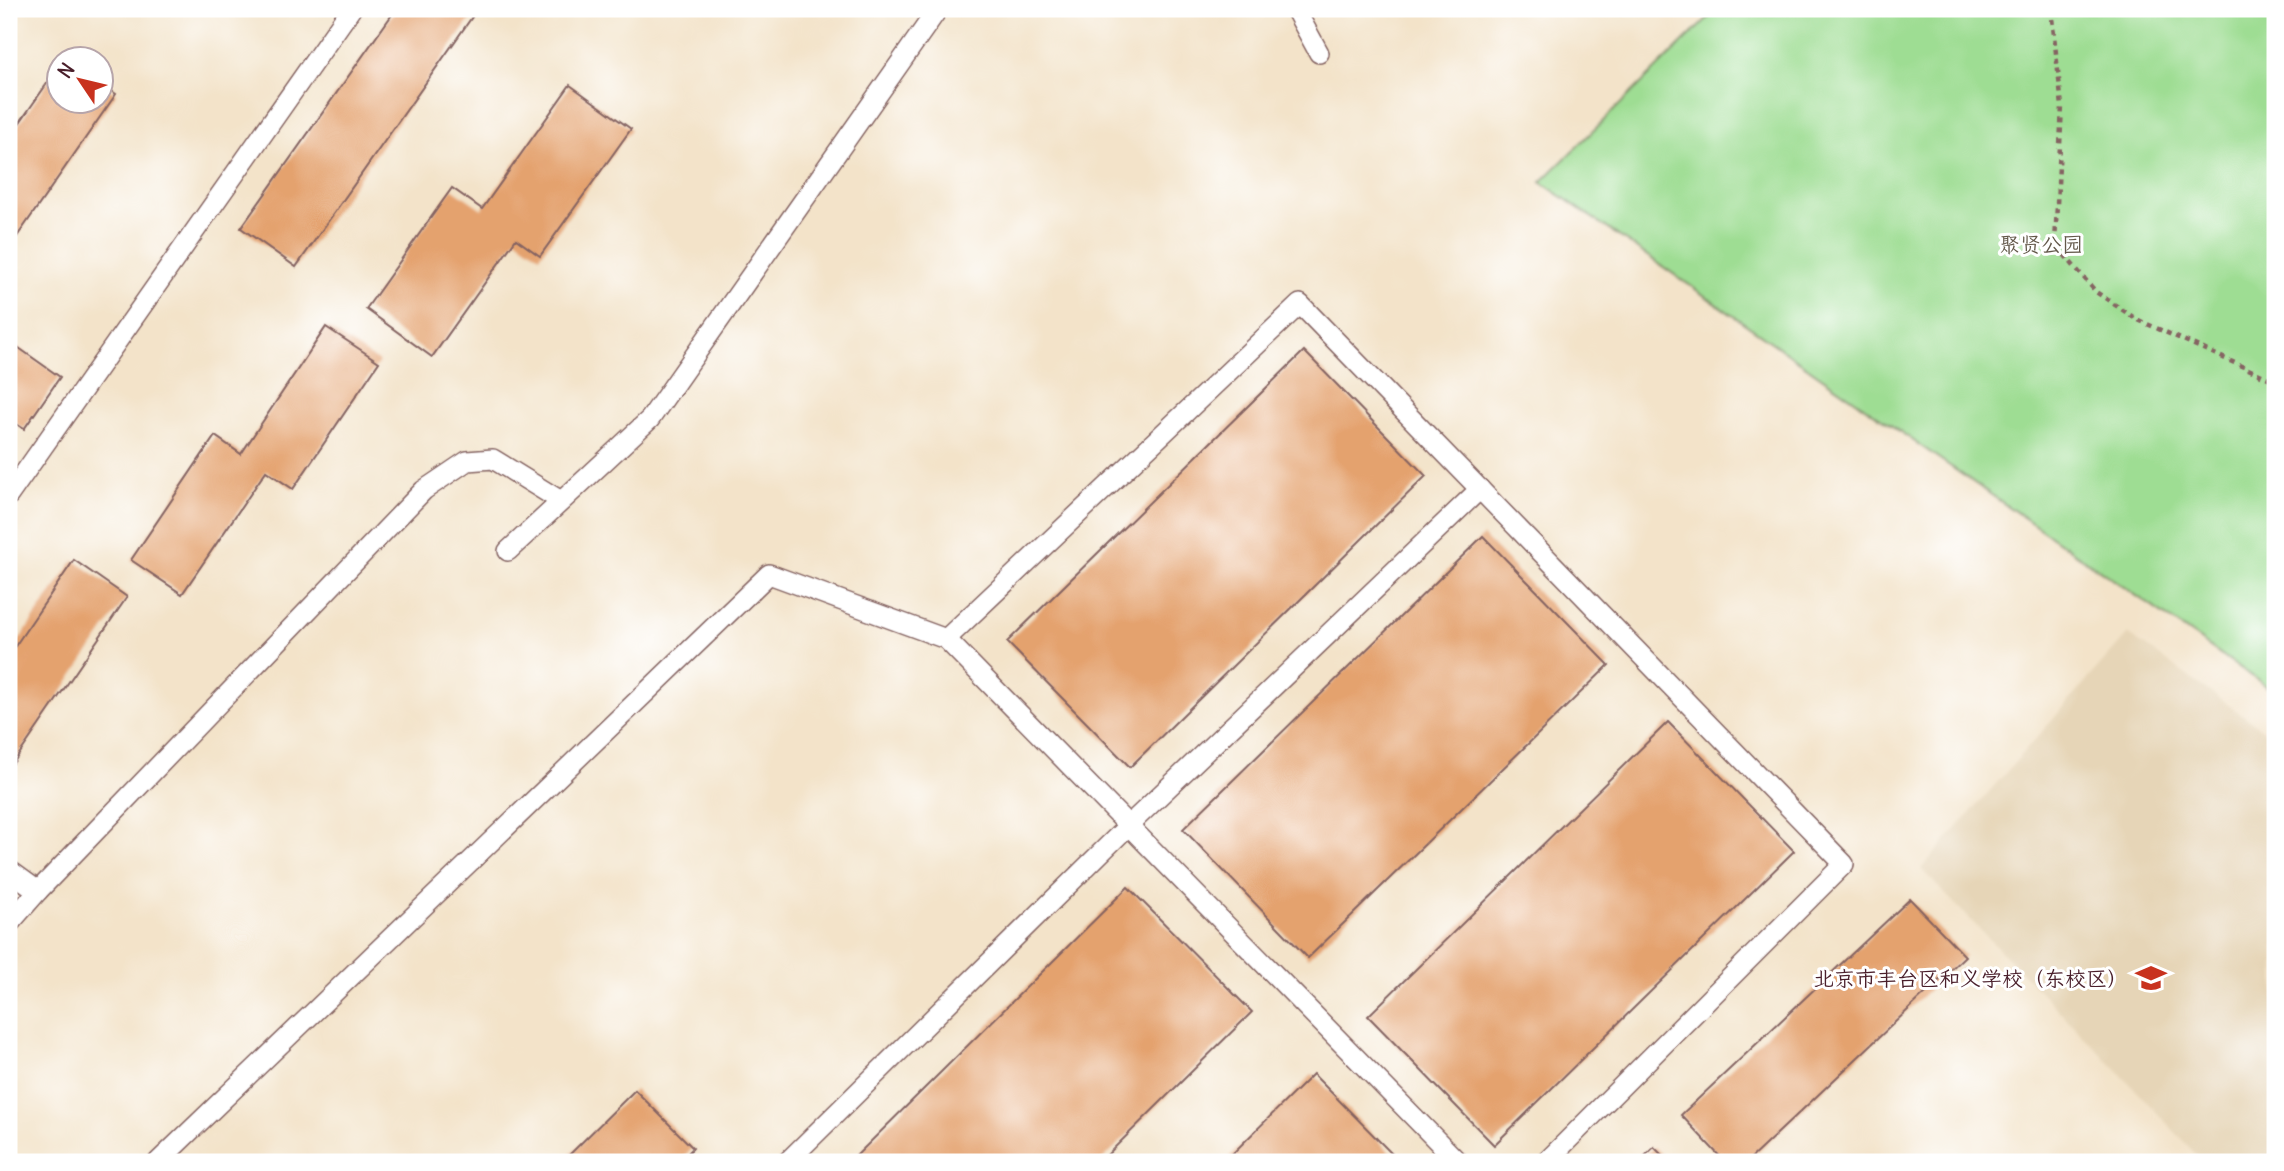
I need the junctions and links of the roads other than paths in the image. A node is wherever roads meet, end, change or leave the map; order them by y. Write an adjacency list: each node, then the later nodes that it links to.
1 (351, 9): 6 (lane)
2 (939, 9): 7 (lane)
3 (1295, 9): 4 (lane)
4 (1319, 53)
5 (1480, 489): 9 (lane); 10 (lane); 17 (lane)
6 (9, 495)
7 (561, 501): 8 (lane); 12 (lane)
8 (508, 551)
9 (947, 639): 10 (lane); 14 (lane)
10 (1129, 825): 15 (lane); 16 (lane)
11 (9, 870): 12 (lane)
12 (38, 891): 13 (lane)
13 (9, 924)
14 (158, 1162)
15 (787, 1162)
16 (1458, 1162)
17 (1546, 1162)

